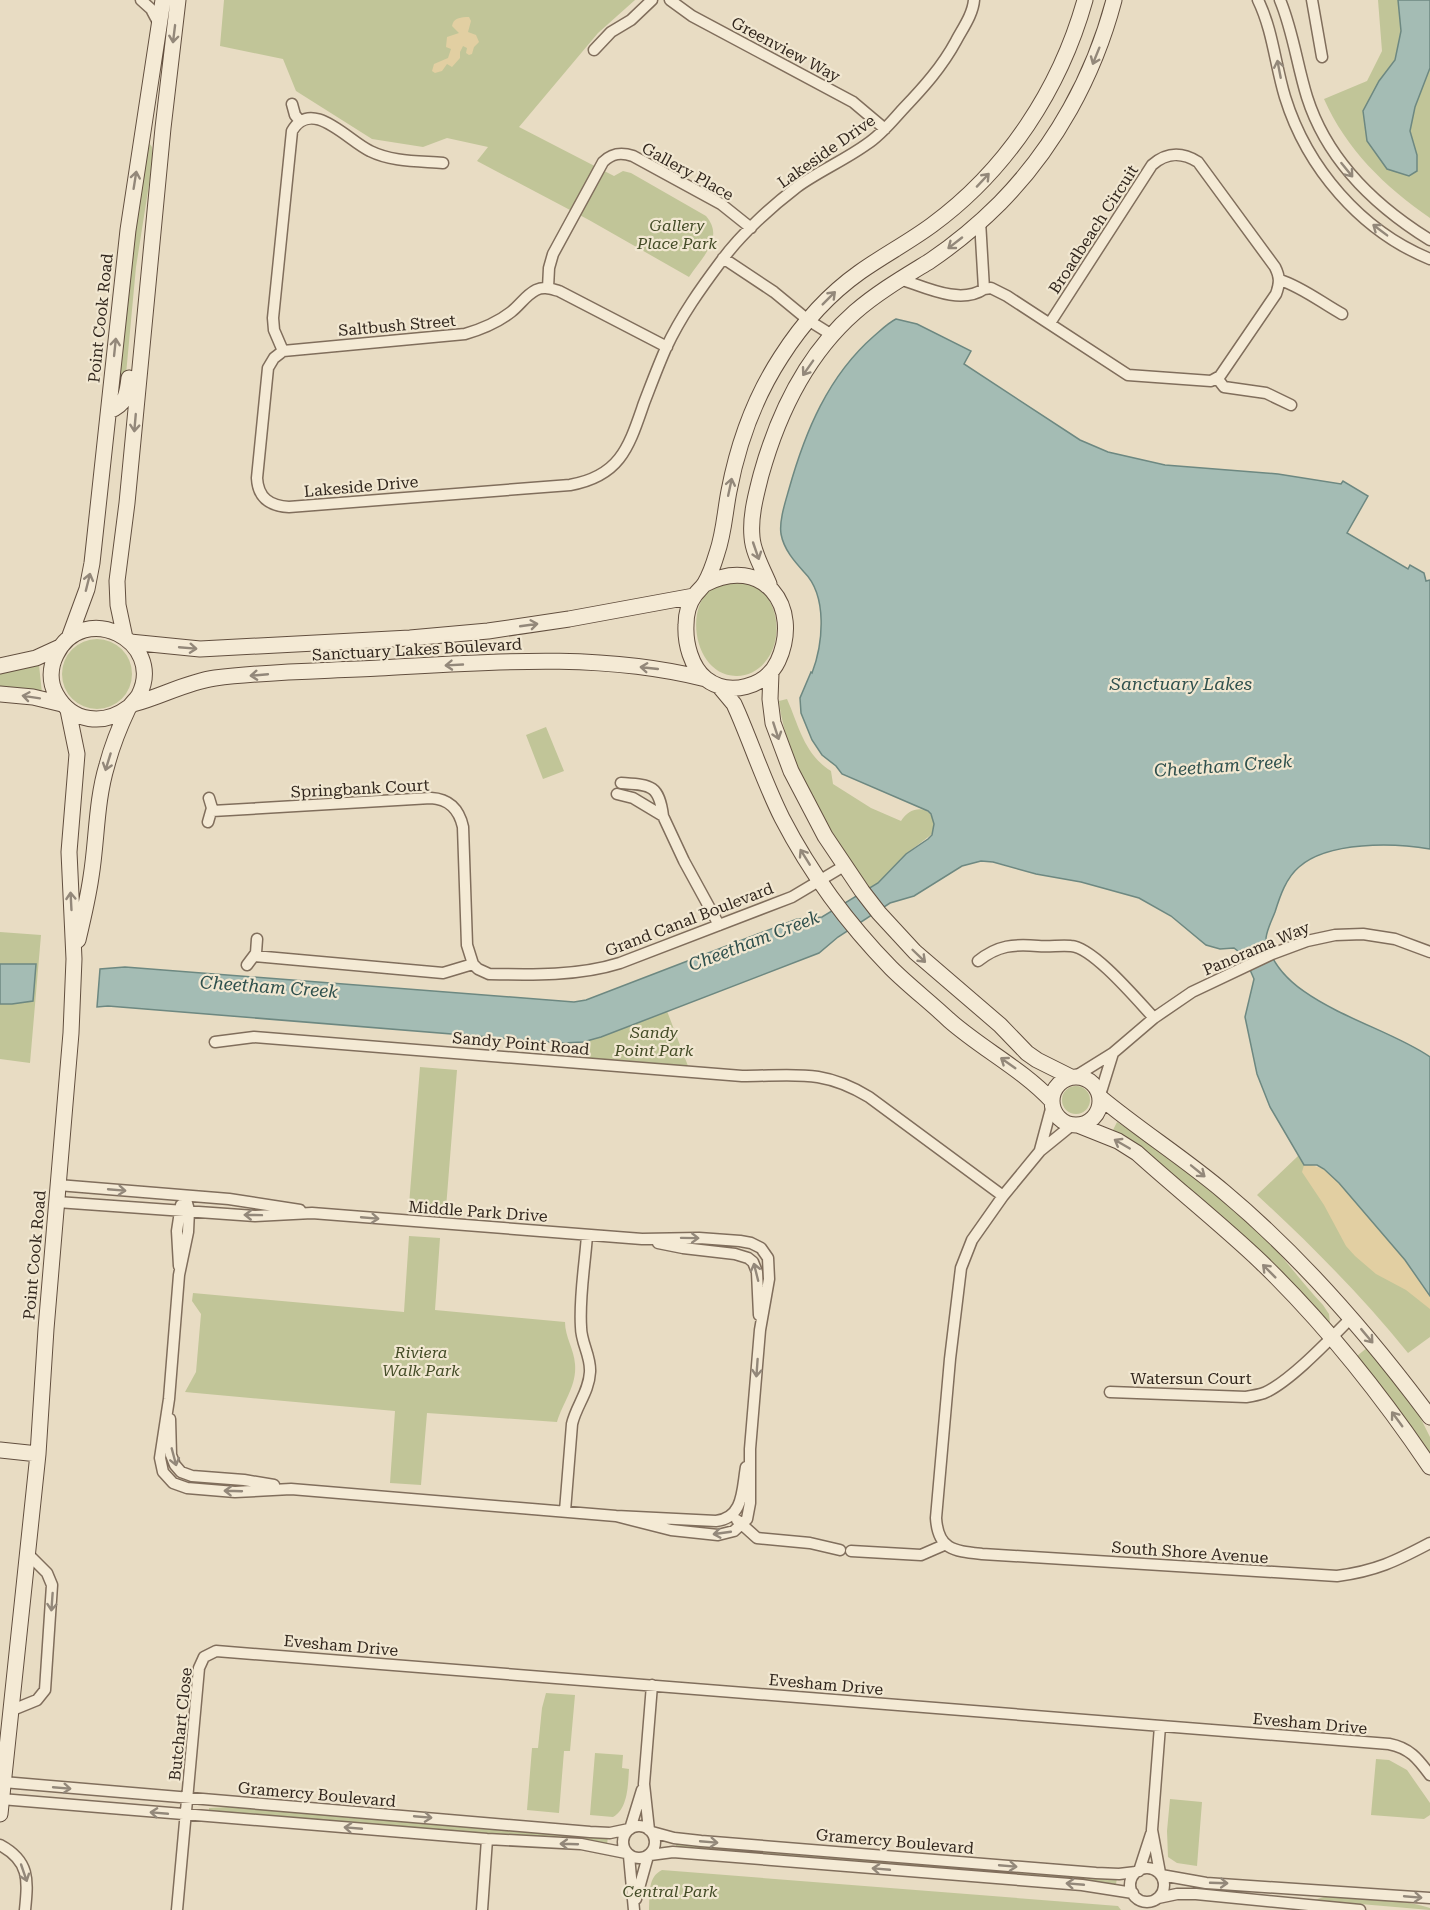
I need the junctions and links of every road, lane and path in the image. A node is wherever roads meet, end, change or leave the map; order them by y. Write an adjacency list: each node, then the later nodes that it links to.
1 (141, 0): 12 (street)
2 (164, 0): 12 (street, Point Cook Road)
3 (178, 0): 18 (street, one-way to 18)
4 (652, 0): 13 (street)
5 (670, 0): 19 (street, Greenview Way)
6 (974, 0): 19 (street, Lakeside Drive)
7 (1085, 0): 23 (street, one-way to 7)
8 (1114, 0): 24 (street, one-way to 24)
9 (1258, 0): 21 (street, one-way to 9)
10 (1280, 0): 20 (street)
11 (1312, 0): 14 (street)
12 (160, 26): 17 (street, Point Cook Road)
13 (594, 50)
14 (1322, 57)
15 (292, 104): 16 (street)
16 (300, 121): 22 (street); 41 (street)
17 (143, 126): 18 (street); 44 (street, Point Cook Road, one-way to 17)
18 (163, 128): 26 (street)
19 (885, 129): 25 (street, Lakeside Drive)
20 (1326, 139): 21 (street); 27 (street, one-way to 27)
21 (1308, 148): 29 (street, one-way to 21)
22 (443, 163)
23 (959, 203): 24 (street); 30 (street)
24 (980, 221): 31 (street, one-way to 31); 34 (street)
25 (751, 228): 28 (street, Lakeside Drive); 33 (street, Gallery Place)
26 (152, 237): 44 (street); 48 (street, one-way to 48)
27 (1430, 240)
28 (723, 258): 37 (street); 40 (street, Lakeside Drive)
29 (1430, 259)
30 (861, 271): 35 (street); 37 (street, one-way to 30)
31 (900, 279): 34 (street); 35 (street)
32 (1280, 280): 36 (street); 38 (street, Broadbeach Circuit); 42 (street)
33 (548, 288): 40 (street); 41 (street, Saltbush Street)
34 (984, 289): 38 (street)
35 (877, 294): 39 (street)
36 (1342, 314)
37 (808, 320): 39 (street); 45 (street, one-way to 37)
38 (1050, 323): 42 (street)
39 (832, 335): 46 (street, one-way to 46)
40 (667, 347): 41 (street, Lakeside Drive)
41 (283, 351)
42 (1217, 378): 43 (street)
43 (1291, 405)
44 (109, 411): 49 (street, Point Cook Road, one-way to 44)
45 (705, 584): 46 (street); 47 (street)
46 (768, 584): 51 (street)
47 (694, 596): 48 (street, Sanctuary Lakes Boulevard, one-way to 47); 52 (street)
48 (128, 640): 49 (street); 54 (street)
49 (64, 643): 50 (street); 55 (street)
50 (0, 666)
51 (771, 674): 52 (street); 60 (street, one-way to 60)
52 (713, 683): 54 (street, Sanctuary Lakes Boulevard, one-way to 54); 61 (street, one-way to 52)
53 (0, 693): 55 (street, one-way to 53)
54 (131, 706): 55 (street); 65 (street, Point Cook Road, one-way to 65)
55 (65, 707): 65 (street, Point Cook Road, one-way to 55)
56 (209, 798): 57 (street)
57 (212, 811): 59 (street); 67 (street, Springbank Court)
58 (663, 816): 58 (street); 62 (street)
59 (208, 822)
60 (844, 866): 61 (street, Grand Canal Boulevard); 71 (street, one-way to 71)
61 (820, 881): 62 (street, Grand Canal Boulevard); 73 (street, one-way to 61)
62 (719, 926): 67 (street, Grand Canal Boulevard)
63 (257, 939): 67 (street)
64 (1430, 952): 68 (street, Panorama Way)
65 (74, 959): 76 (street, Point Cook Road)
66 (978, 961): 68 (street)
67 (473, 964)
68 (1154, 1018): 70 (street, Panorama Way)
69 (215, 1042): 78 (street, Sandy Point Road)
70 (1113, 1053): 71 (street, Panorama Way); 72 (street)
71 (1073, 1076): 72 (street); 73 (street)
72 (1100, 1097): 74 (street); 84 (street, one-way to 84)
73 (1052, 1103): 74 (street); 75 (street)
74 (1075, 1125): 75 (street); 86 (street, one-way to 74)
75 (1040, 1151): 78 (street)
76 (58, 1185): 77 (street, Middle Park Drive, one-way to 77); 79 (street, Point Cook Road)
77 (185, 1196): 80 (street); 81 (street, Middle Park Drive)
78 (1004, 1196): 99 (street)
79 (57, 1202): 80 (street, Middle Park Drive); 91 (street, Point Cook Road)
80 (184, 1210): 81 (street, Middle Park Drive, one-way to 80); 94 (street)
81 (312, 1213): 82 (street, Middle Park Drive, one-way to 82)
82 (587, 1235): 83 (street, Middle Park Drive); 94 (street)
83 (642, 1239): 85 (street, Middle Park Drive, one-way to 83); 85 (street, Middle Park Drive, one-way to 85)
84 (1352, 1317): 86 (street, Watersun Court); 88 (street, one-way to 88)
85 (759, 1330): 89 (street, Middle Park Drive, one-way to 89)
86 (1332, 1337): 87 (street, Watersun Court); 93 (street, one-way to 86)
87 (1110, 1392)
88 (1430, 1417)
89 (750, 1449): 95 (street, Middle Park Drive); 97 (street, Middle Park Drive)
90 (0, 1450): 91 (street)
91 (38, 1459): 92 (street); 100 (street, Point Cook Road)
92 (0, 1461)
93 (1430, 1467)
94 (565, 1511): 96 (street)
95 (733, 1515): 96 (street); 97 (street)
96 (616, 1516): 97 (street, one-way to 96)
97 (742, 1525): 99 (street)
98 (1430, 1543): 99 (street, South Shore Avenue)
99 (944, 1545)
100 (27, 1553): 103 (street, Point Cook Road); 103 (street, one-way to 103)
101 (207, 1654): 102 (street, Evesham Drive); 108 (street, Butchart Close)
102 (652, 1685): 104 (street, Evesham Drive); 107 (street)
103 (10, 1711): 106 (street, Point Cook Road)
104 (1160, 1726): 105 (street, Evesham Drive); 112 (street)
105 (1430, 1776)
106 (3, 1782): 108 (street, Gramercy Boulevard, one-way to 108); 109 (street, Point Cook Road)
107 (644, 1784): 111 (street); 113 (street)
108 (188, 1798): 110 (street, Butchart Close); 111 (street, Gramercy Boulevard, one-way to 111)
109 (1, 1807): 110 (street, Gramercy Boulevard, one-way to 109)
110 (186, 1815): 114 (street, Gramercy Boulevard, one-way to 110); 127 (street, Butchart Close)
111 (629, 1829): 113 (street); 116 (street)
112 (1152, 1830): 118 (street); 119 (street)
113 (651, 1831): 117 (street); 118 (street, Gramercy Boulevard, one-way to 118)
114 (487, 1839): 116 (street, Gramercy Boulevard, one-way to 114); 128 (street)
115 (0, 1845): 126 (street, one-way to 126)
116 (628, 1854): 117 (street); 125 (street)
117 (649, 1856): 121 (street, Gramercy Boulevard, one-way to 117); 125 (street)
118 (1137, 1871): 119 (street); 121 (street)
119 (1160, 1874): 120 (street, one-way to 120); 123 (street)
120 (1300, 1888): 122 (street, one-way to 122); 124 (street)
121 (1135, 1895): 123 (street); 129 (street)
122 (1430, 1898)
123 (1156, 1902): 124 (street)
124 (1298, 1907): 130 (street)
125 (634, 1908)
126 (25, 1910)
127 (177, 1910)
128 (482, 1910)
129 (1138, 1910)
130 (1360, 1910)

